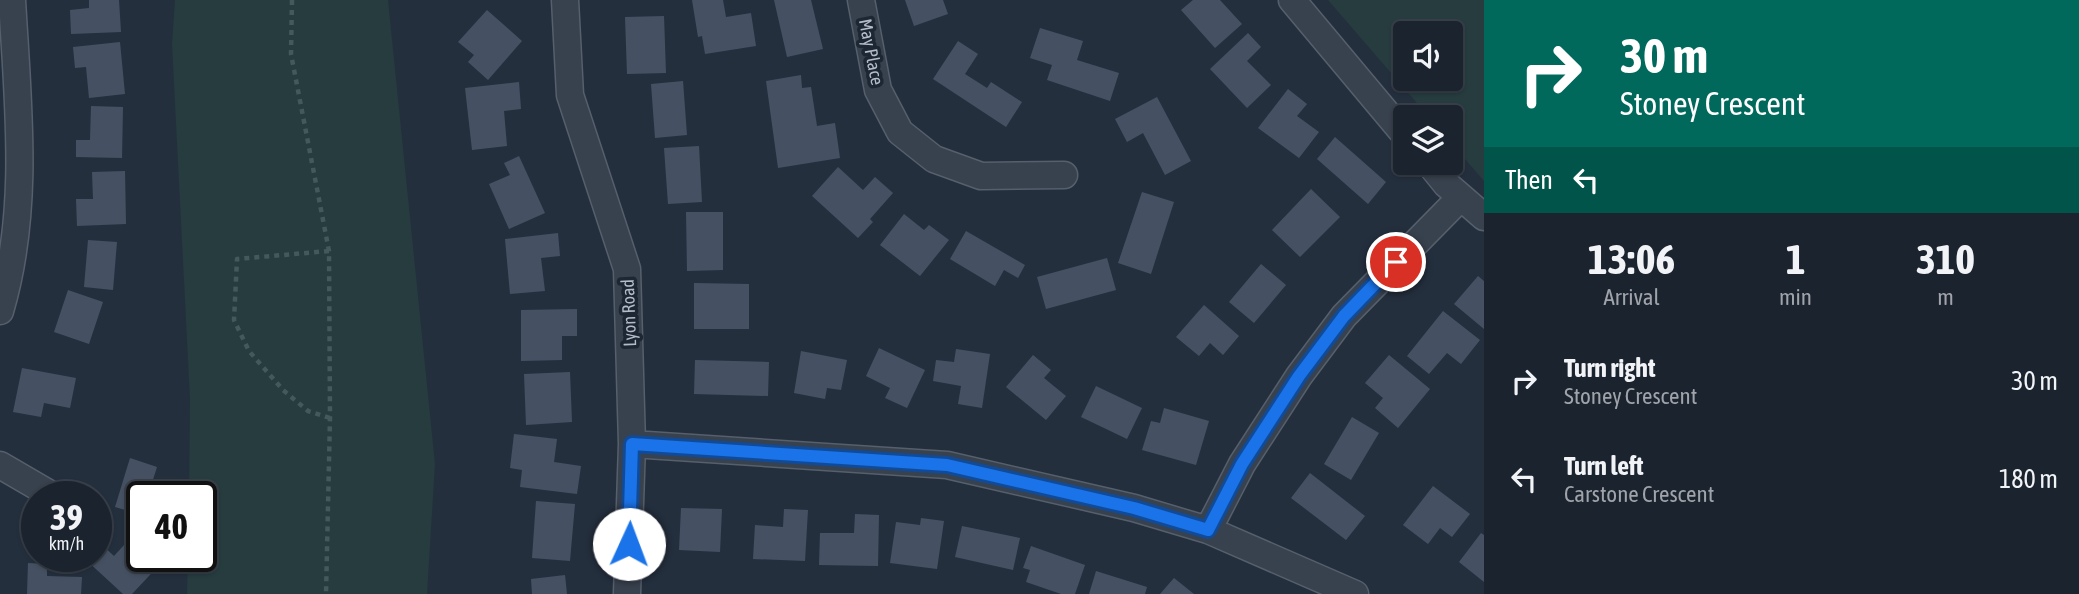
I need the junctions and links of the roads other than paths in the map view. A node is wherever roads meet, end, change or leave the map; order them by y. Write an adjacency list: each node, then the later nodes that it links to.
1 (12, 0): 10 (street)
2 (565, 0): 11 (street, Lyon Road)
3 (861, 0): 6 (street, May Place)
4 (1292, 0): 5 (street)
5 (1393, 121)
6 (1064, 175)
7 (1440, 175): 8 (street)
8 (1461, 197): 9 (street); 14 (street)
9 (1484, 217)
10 (0, 311)
11 (632, 444): 14 (street); 15 (street, Lyon Road)
12 (0, 465): 13 (street)
13 (28, 481)
14 (1208, 530): 16 (street)
15 (627, 594)
16 (1354, 594)

